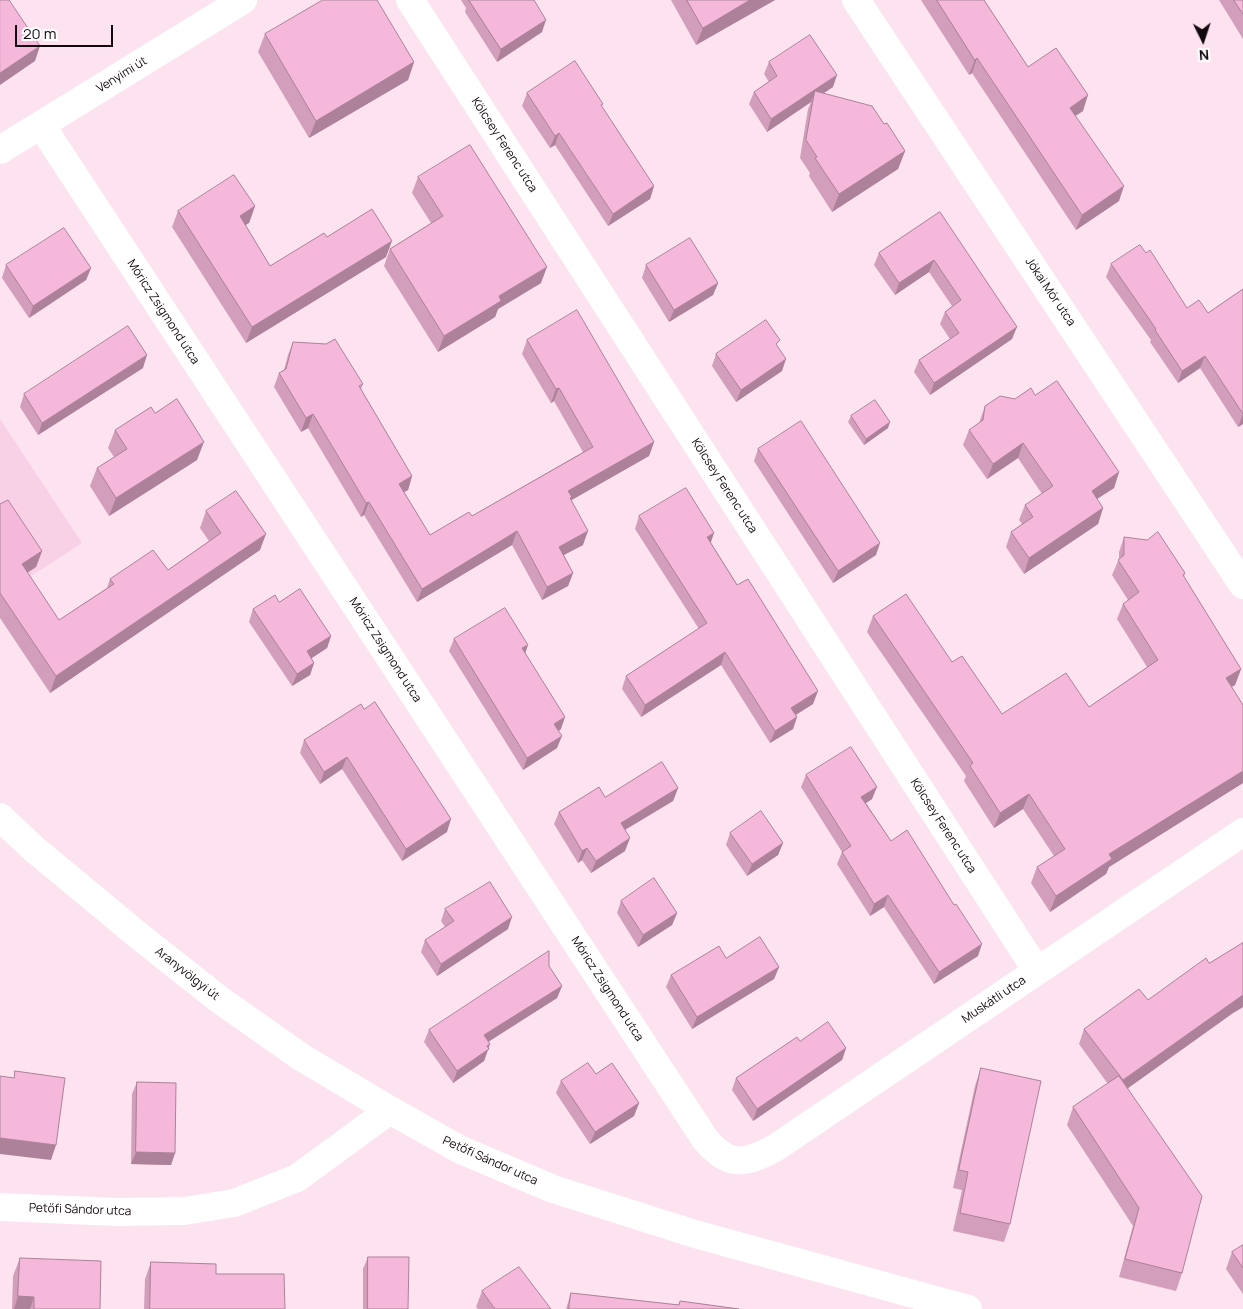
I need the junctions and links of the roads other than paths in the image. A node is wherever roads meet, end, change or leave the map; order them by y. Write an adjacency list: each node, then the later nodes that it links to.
1 (243, 0): 4 (street, Venyimi út)
2 (410, 0): 9 (street, Kölcsey Ferenc utca)
3 (856, 0): 6 (street, Jókai Mór utca)
4 (41, 125): 5 (street, Venyimi út); 11 (street, Móricz Zsigmond utca)
5 (0, 150)
6 (1243, 585)
7 (0, 817): 10 (street, Aranyvölgyi út)
8 (1243, 832): 9 (street, Muskátli utca)
9 (1037, 971): 11 (street, Muskátli utca)
10 (390, 1110): 12 (street, Petőfi Sándor utca); 13 (street, Petőfi Sándor utca)
11 (742, 1161)
12 (0, 1207)
13 (968, 1309)

